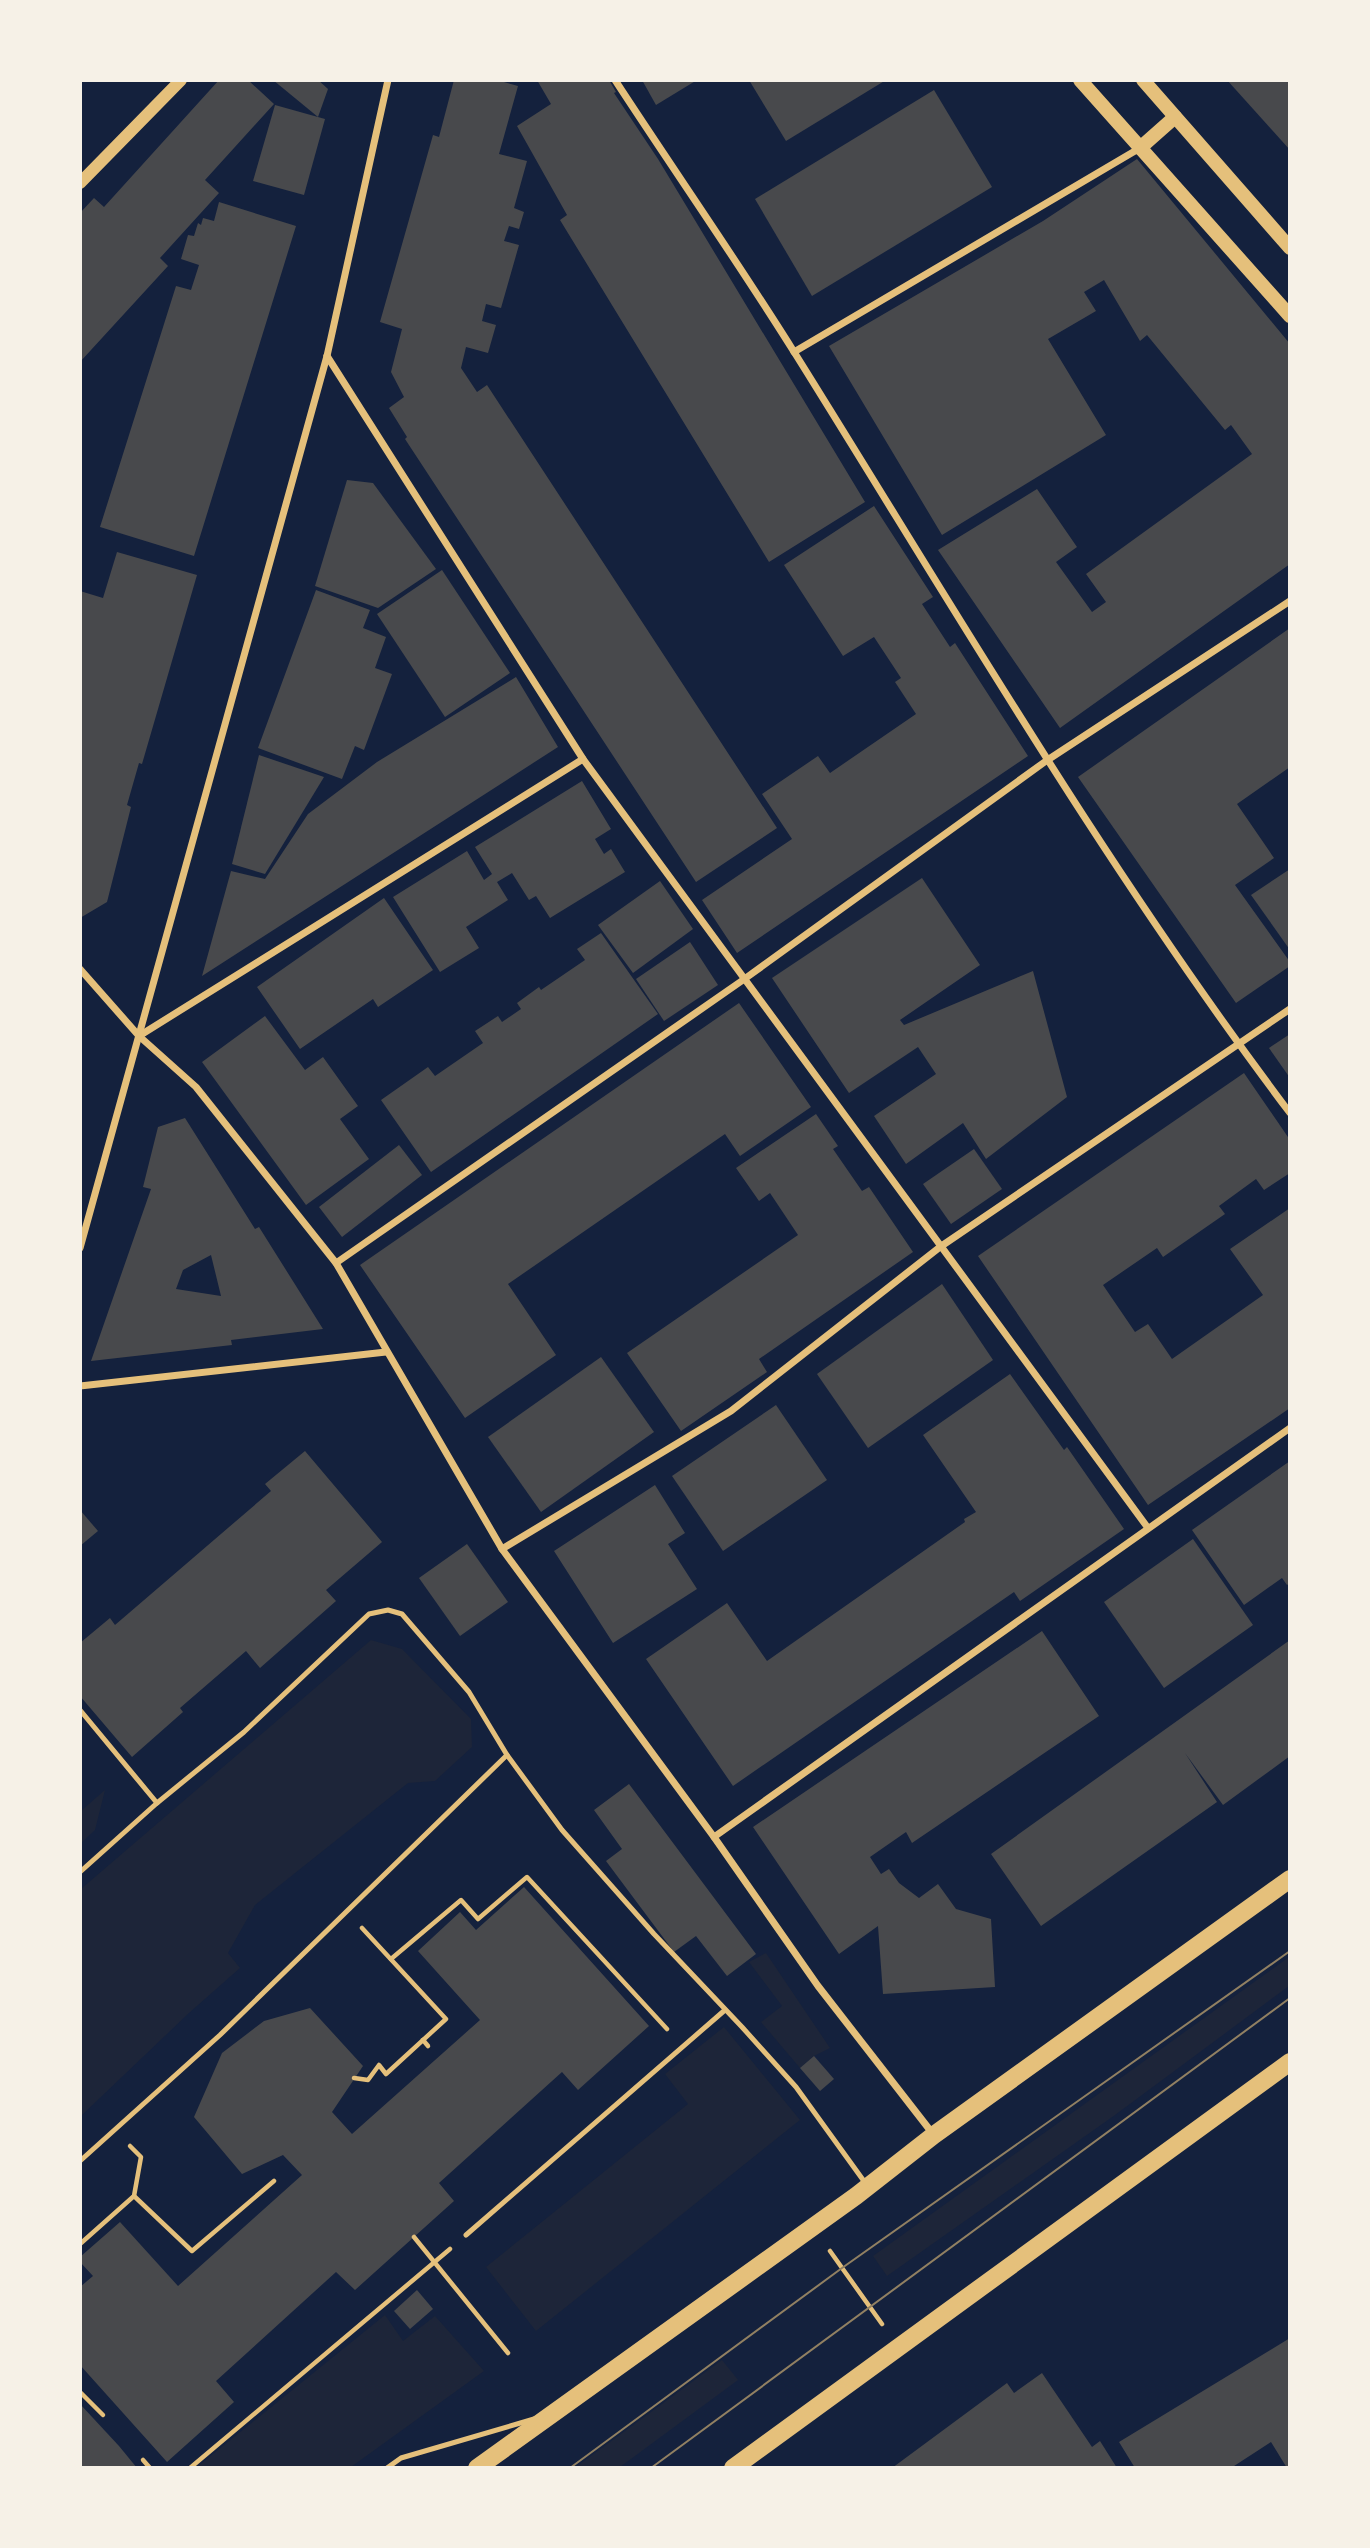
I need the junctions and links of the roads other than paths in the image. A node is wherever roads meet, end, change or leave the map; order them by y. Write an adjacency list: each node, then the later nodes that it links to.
1 (181, 80): 8 (street)
2 (388, 80): 12 (street)
3 (615, 80): 11 (street)
4 (1080, 80): 7 (main road)
5 (1143, 80): 6 (main road)
6 (1175, 117): 7 (main road); 9 (main road)
7 (1140, 148): 10 (main road); 11 (street)
8 (80, 183)
9 (1290, 248)
10 (1290, 316)
11 (794, 352): 15 (street)
12 (327, 356): 14 (street); 19 (street)
13 (1290, 601): 15 (street)
14 (583, 759): 17 (street); 19 (street)
15 (1046, 761): 17 (street); 20 (street)
16 (80, 969): 19 (street)
17 (743, 979): 22 (street); 24 (street)
18 (1290, 1009): 20 (street)
19 (139, 1036): 23 (street); 24 (street)
20 (1237, 1044): 21 (street); 22 (street)
21 (1290, 1113)
22 (940, 1247): 28 (street); 29 (street)
23 (80, 1248)
24 (336, 1263): 25 (street)
25 (386, 1352): 26 (street); 29 (street)
26 (80, 1386)
27 (1290, 1428): 28 (street)
28 (1148, 1528): 33 (street)
29 (502, 1549): 33 (street)
30 (80, 1710): 32 (lane)
31 (507, 1755): 32 (lane); 36 (lane); 39 (lane)
32 (157, 1803): 34 (lane)
33 (714, 1837): 38 (street)
34 (80, 1872)
35 (1290, 1879): 38 (main road)
36 (726, 2010): 40 (lane); 41 (lane)
37 (1290, 2062): 45 (main road)
38 (934, 2135): 40 (main road)
39 (80, 2161)
40 (868, 2186): 42 (main road)
41 (466, 2235)
42 (550, 2414): 43 (lane); 44 (main road)
43 (387, 2468)
44 (477, 2468)
45 (733, 2468)

